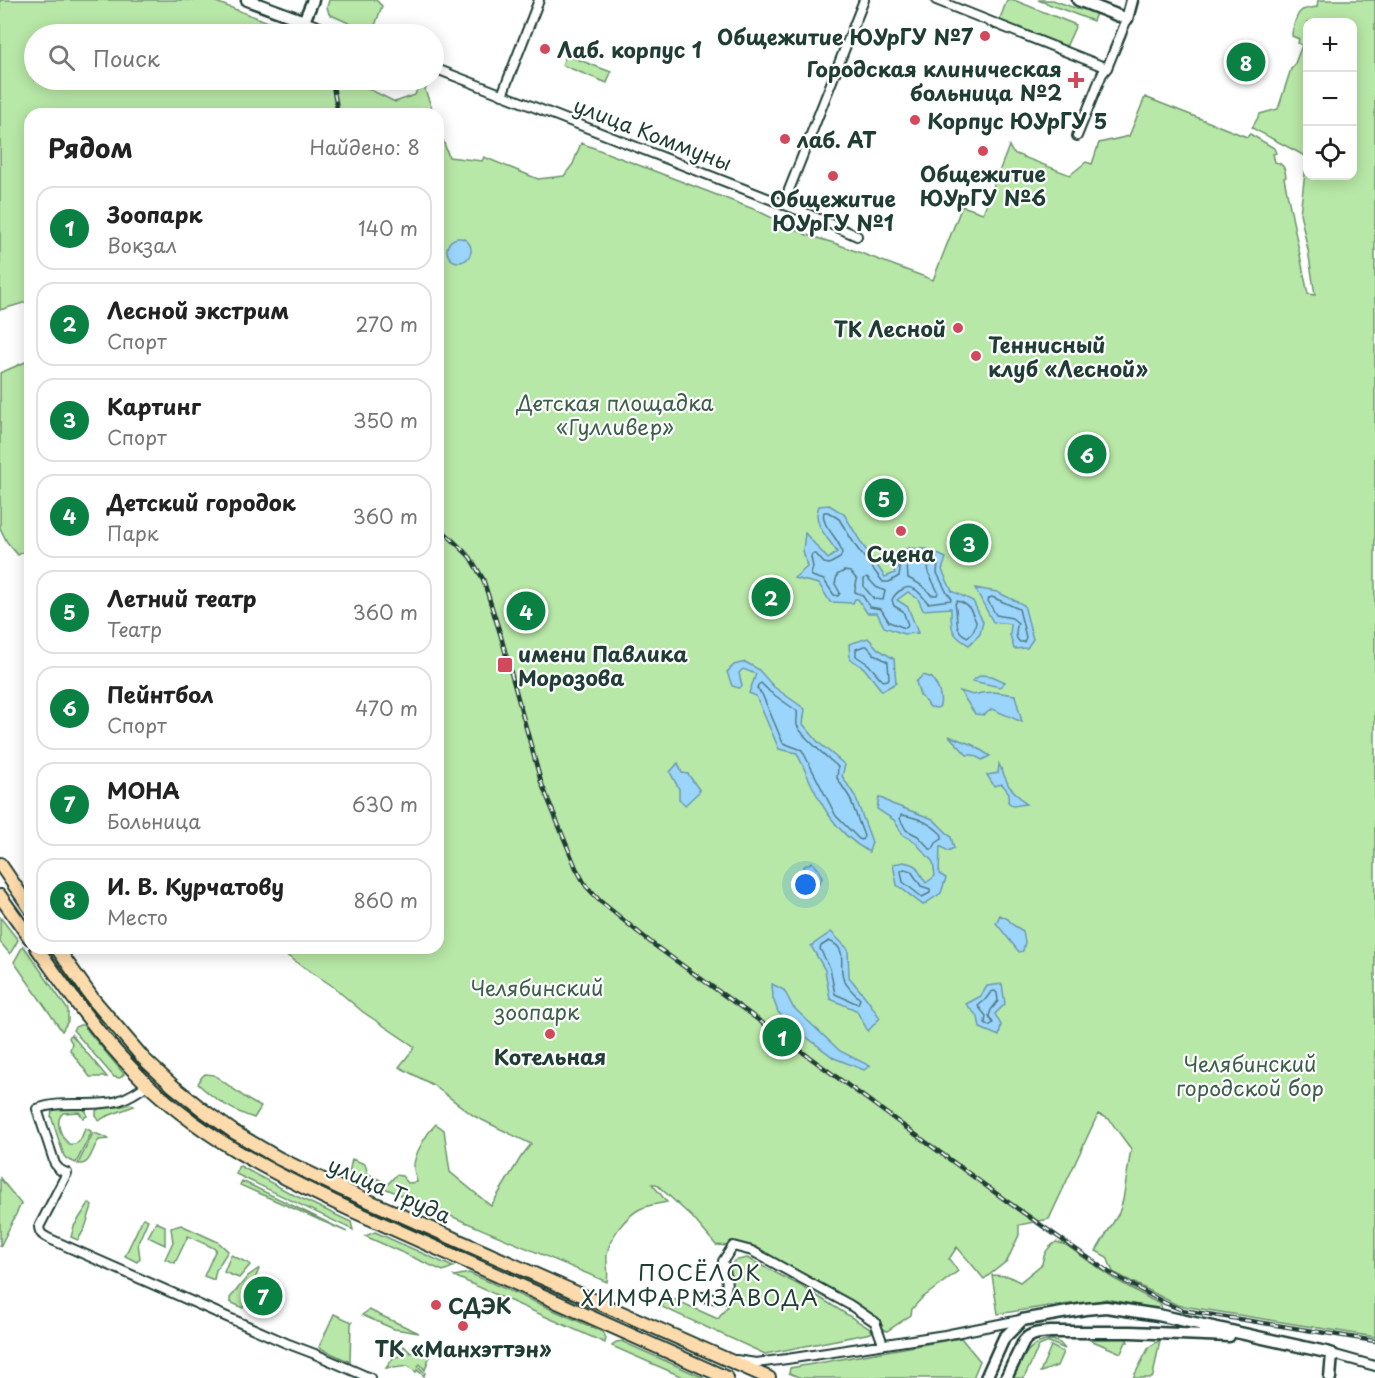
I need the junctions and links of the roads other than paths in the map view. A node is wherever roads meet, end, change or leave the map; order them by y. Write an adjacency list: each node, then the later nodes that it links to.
1 (247, 0): 9 (street)
2 (313, 0): 9 (street)
3 (540, 0): 13 (street)
4 (864, 0): 15 (street)
5 (936, 0): 11 (street)
6 (1084, 1): 8 (street)
7 (1128, 1): 8 (street)
8 (1127, 19): 11 (street)
9 (304, 21): 10 (street)
10 (312, 24)
11 (1107, 68): 14 (street)
12 (444, 72): 13 (street, улица Коммуны)
13 (502, 95): 15 (street, улица Коммуны)
14 (1077, 136)
15 (783, 205): 16 (street, улица Коммуны)
16 (857, 236)
17 (0, 864): 19 (main road)
18 (0, 896): 20 (main road)
19 (24, 899)
20 (24, 930)
21 (41, 954): 24 (main road, улица Труда)
22 (61, 954): 23 (main road, улица Труда)
23 (159, 1074): 24 (main road); 30 (main road, улица Труда)
24 (148, 1084): 32 (street); 33 (main road, улица Труда)
25 (702, 1297): 28 (street)
26 (1022, 1320): 27 (street); 28 (street); 35 (street)
27 (1249, 1336): 29 (street); 36 (street)
28 (883, 1344): 30 (street)
29 (1332, 1354): 31 (street); 37 (street)
30 (721, 1357): 34 (main road, улица Труда)
31 (1375, 1366)
32 (370, 1378)
33 (727, 1378)
34 (769, 1378)
35 (986, 1378)
36 (1006, 1378)
37 (1330, 1378)

